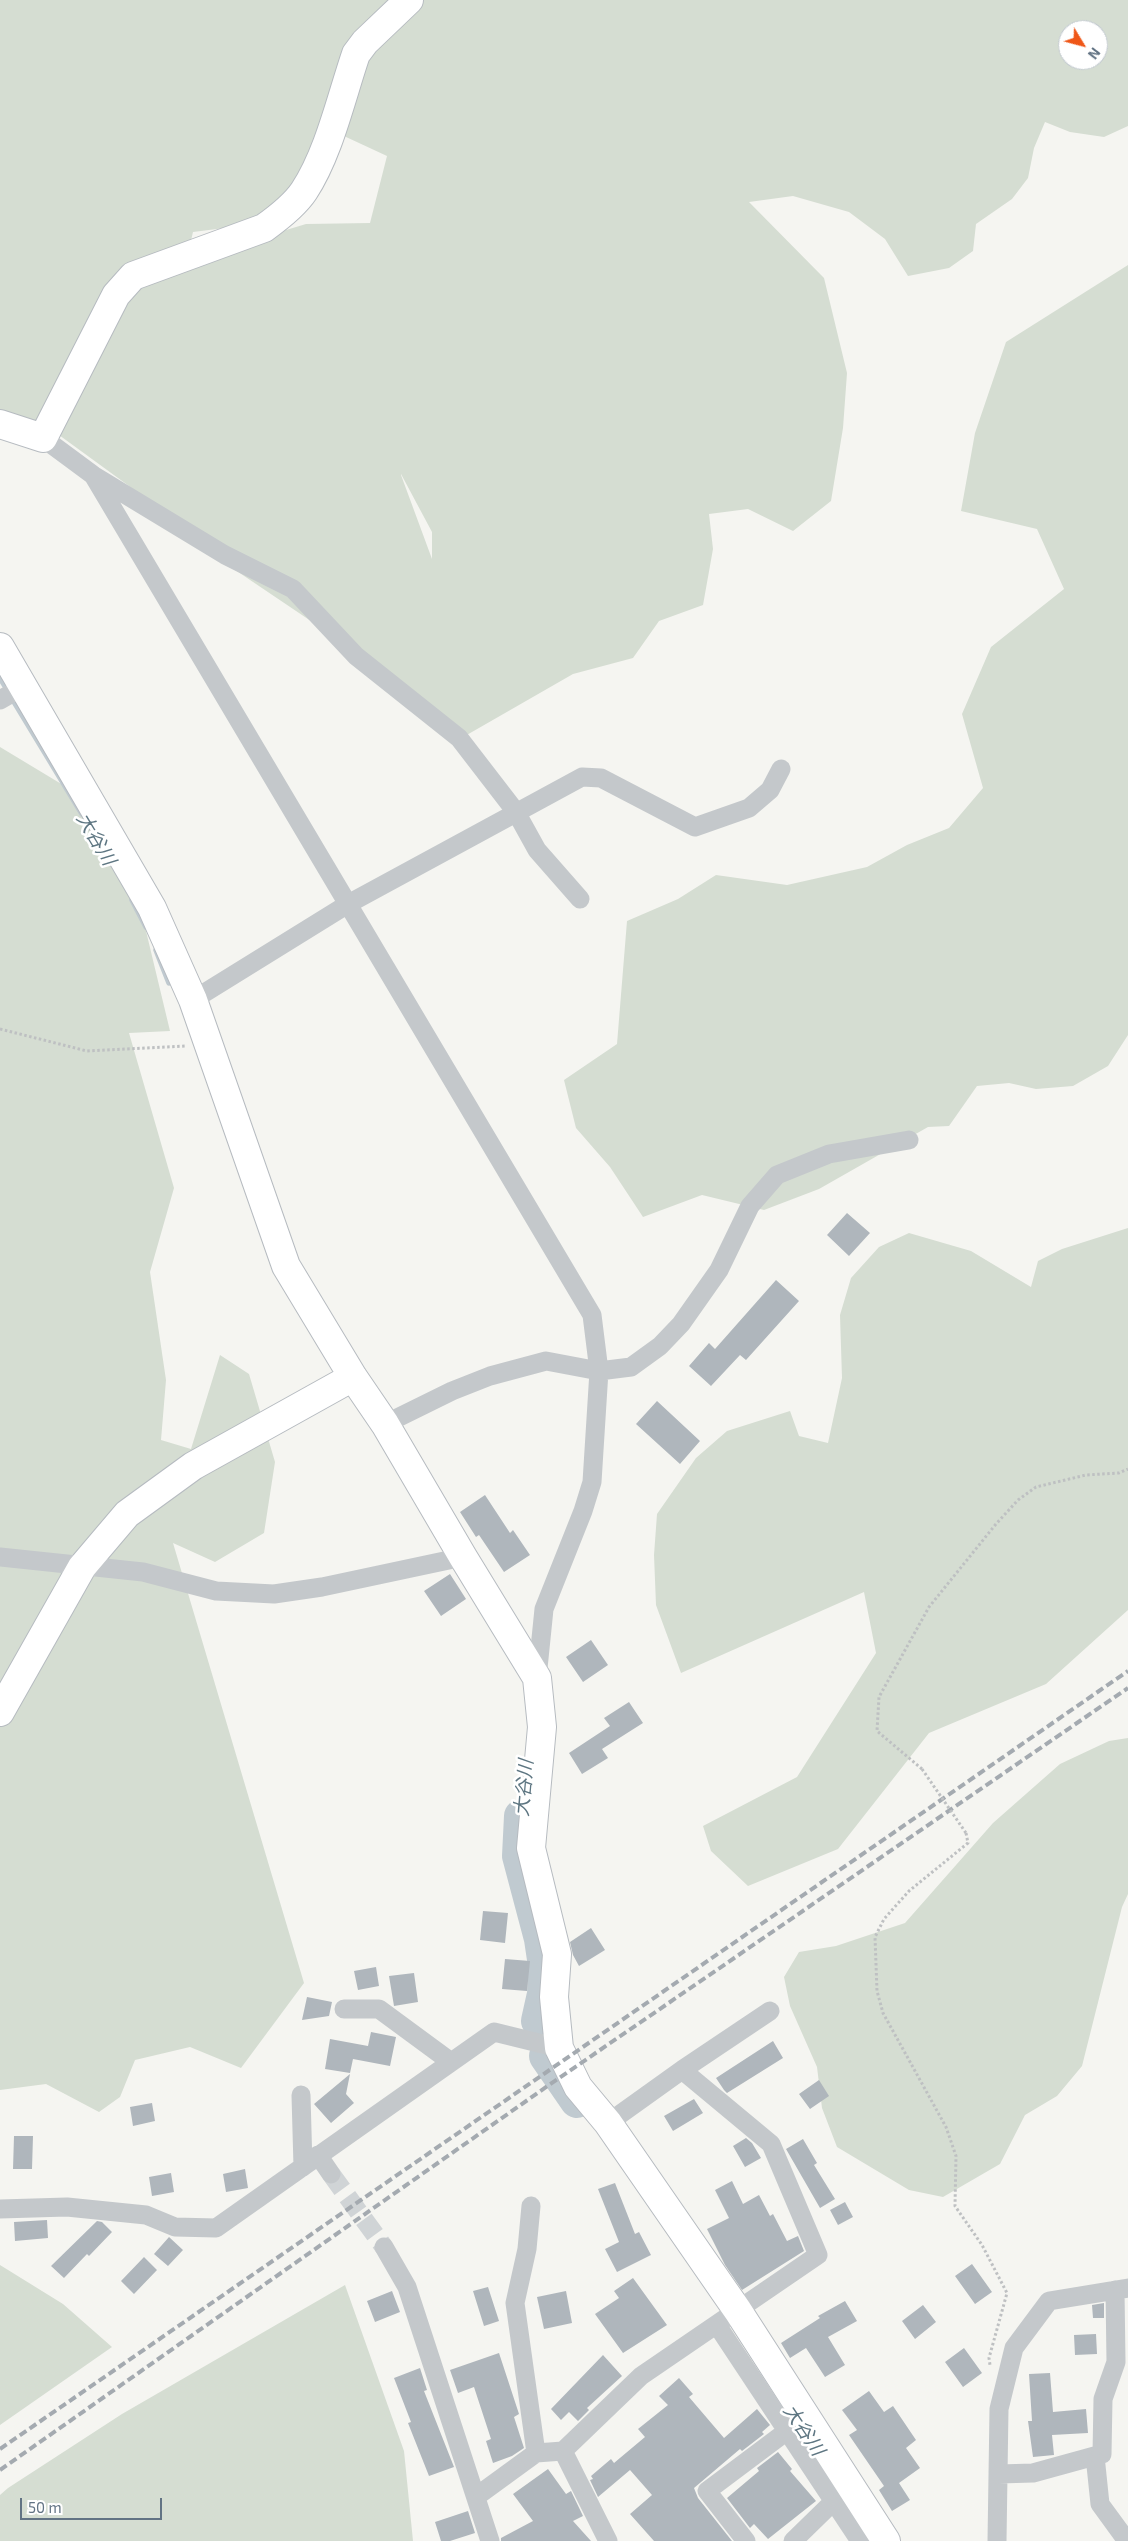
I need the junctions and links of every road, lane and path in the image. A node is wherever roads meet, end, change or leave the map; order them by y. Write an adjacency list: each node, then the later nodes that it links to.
1 (409, 0): 3 (street)
2 (0, 424): 3 (street)
3 (43, 438): 4 (street)
4 (92, 475): 9 (street); 11 (street)
5 (0, 647): 6 (street)
6 (24, 686): 7 (street); 12 (street)
7 (0, 700)
8 (781, 768): 9 (street)
9 (516, 812): 10 (street); 11 (street)
10 (580, 899)
11 (348, 904): 12 (street); 16 (street)
12 (193, 1000): 14 (street)
13 (0, 1029): 14 (path)
14 (207, 1045): 17 (street)
15 (910, 1140): 16 (street)
16 (598, 1371): 18 (street); 23 (street)
17 (353, 1377): 18 (street); 22 (street)
18 (385, 1424): 21 (street)
19 (1128, 1470): 40 (path, bridge)
20 (0, 1557): 22 (street)
21 (463, 1558): 22 (street); 23 (street)
22 (82, 1567): 24 (street)
23 (537, 1678): 27 (street)
24 (0, 1712)
25 (344, 2009): 28 (street)
26 (770, 2010): 29 (street)
27 (559, 2048): 28 (street); 31 (street)
28 (450, 2062): 32 (street)
29 (682, 2070): 31 (street); 39 (street)
30 (301, 2095): 33 (street)
31 (608, 2123): 39 (street)
32 (318, 2155): 33 (street); 34 (street)
33 (302, 2166): 36 (street)
34 (331, 2174)
35 (531, 2206): 43 (street)
36 (0, 2209)
37 (384, 2246): 46 (street)
38 (1121, 2289): 44 (street); 45 (street)
39 (727, 2318): 41 (street); 42 (street); 53 (street)
40 (990, 2366)
41 (787, 2431): 47 (street); 50 (street)
42 (563, 2451): 43 (street); 49 (street)
43 (536, 2453): 46 (street)
44 (1096, 2456): 45 (street); 55 (street)
45 (999, 2474): 54 (street)
46 (477, 2496): 48 (street)
47 (834, 2501): 51 (street); 52 (street)
48 (490, 2541)
49 (608, 2541)
50 (746, 2541)
51 (793, 2541)
52 (860, 2541)
53 (886, 2541)
54 (997, 2541)
55 (1127, 2541)

